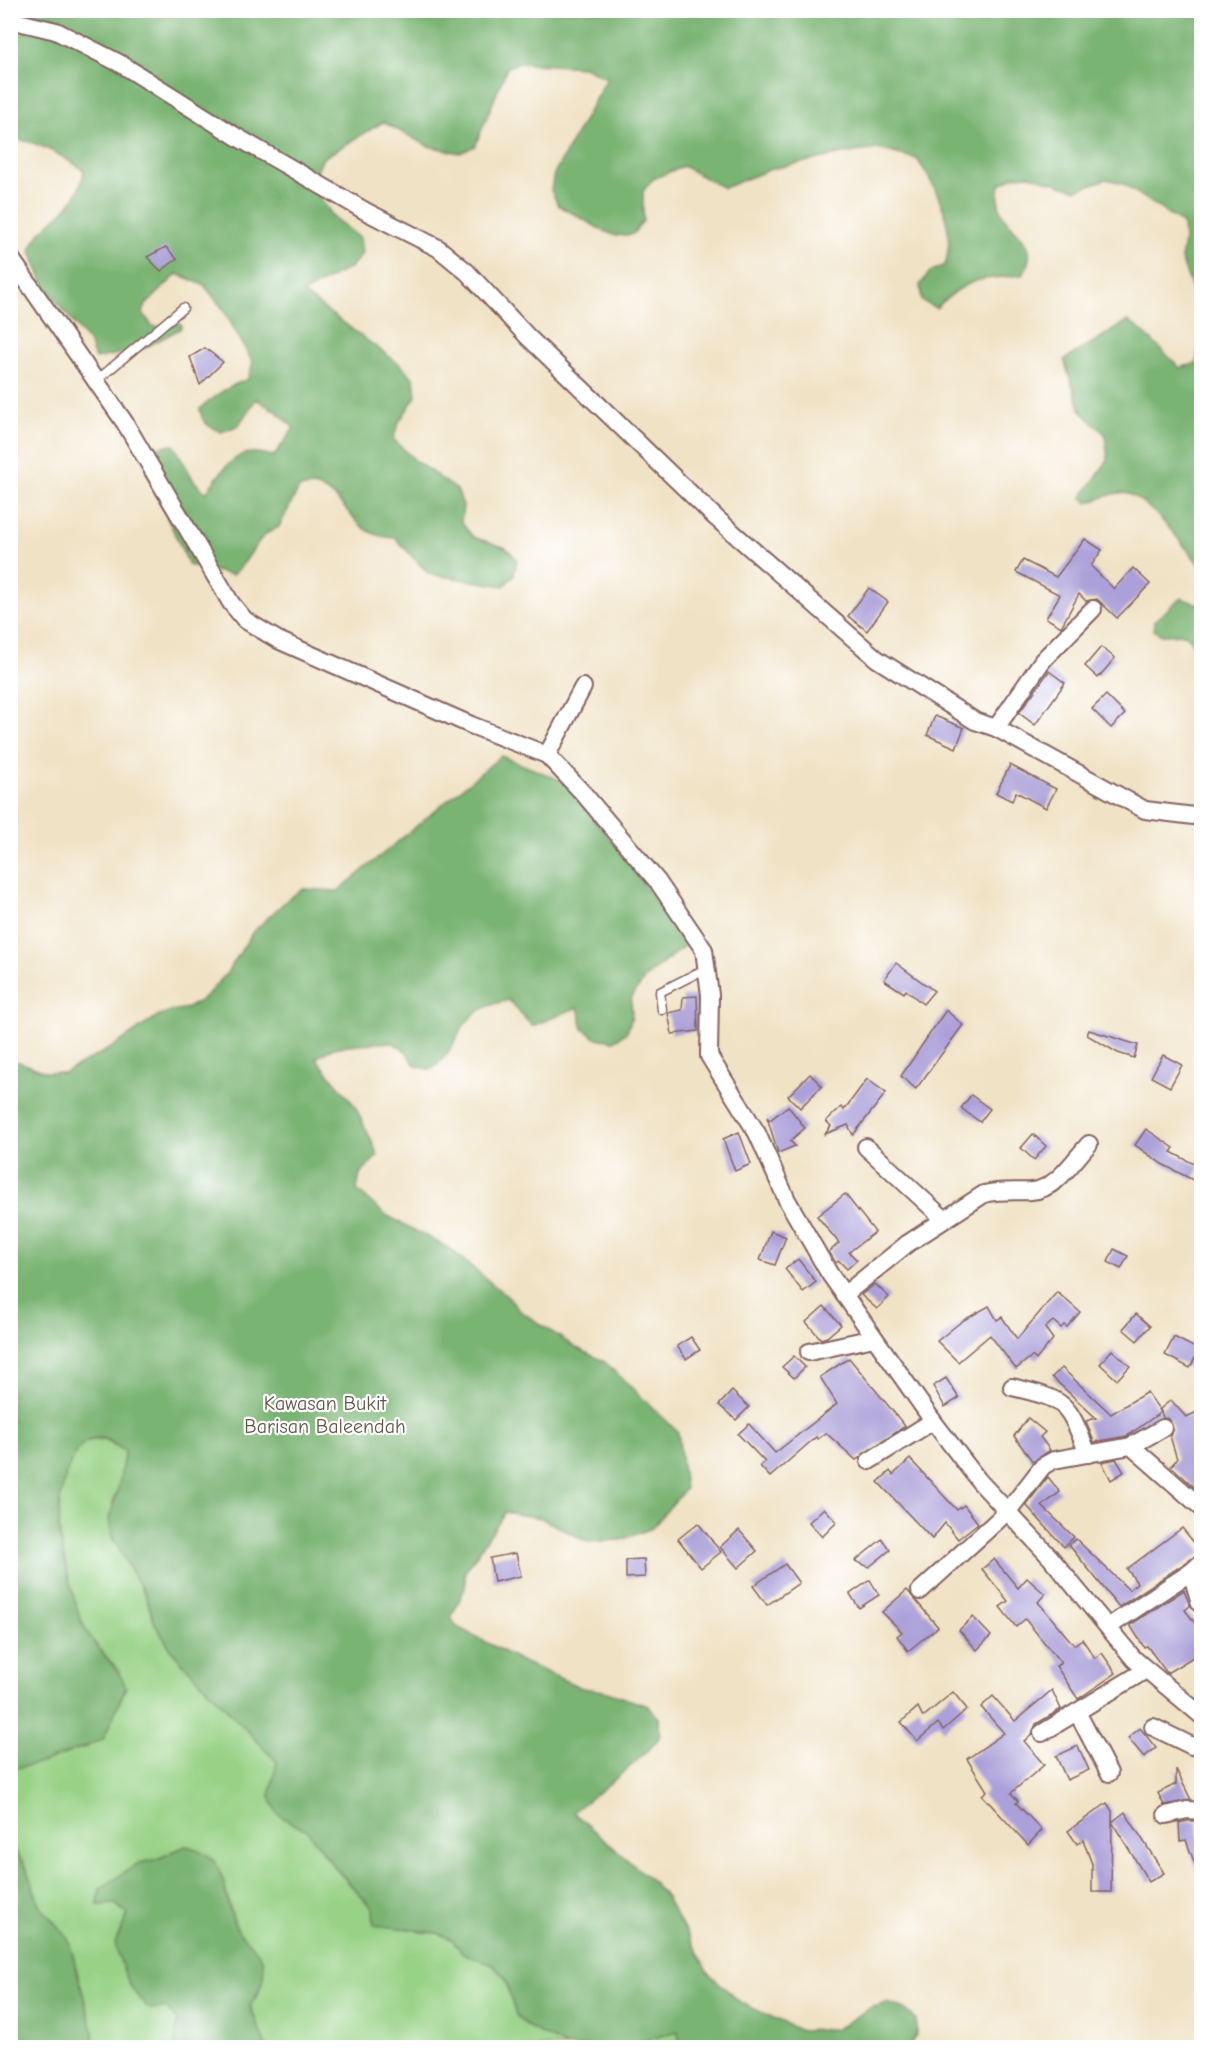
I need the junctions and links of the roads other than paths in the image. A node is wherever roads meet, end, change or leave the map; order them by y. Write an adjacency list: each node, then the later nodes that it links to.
1 (10, 20): 7 (street)
2 (10, 257): 4 (street)
3 (183, 308): 4 (lane)
4 (96, 381): 8 (street)
5 (1093, 609): 7 (street)
6 (584, 687): 8 (street)
7 (996, 728): 9 (street)
8 (547, 756): 10 (street)
9 (1202, 817)
10 (708, 968): 11 (lane); 15 (street)
11 (662, 1010)
12 (1089, 1144): 14 (street)
13 (866, 1147): 14 (street)
14 (944, 1219): 15 (street)
15 (844, 1295): 16 (street)
16 (874, 1338): 17 (street); 19 (street)
17 (808, 1352)
18 (1012, 1387): 22 (street)
19 (933, 1421): 23 (street); 25 (street)
20 (1162, 1428): 21 (street)
21 (1131, 1446): 22 (street); 24 (street)
22 (1088, 1454): 25 (street)
23 (869, 1461)
24 (1202, 1508)
25 (1008, 1511): 27 (street); 29 (street)
26 (1196, 1567): 28 (street); 29 (street)
27 (920, 1591)
28 (1200, 1603)
29 (1108, 1628): 30 (street)
30 (1146, 1670): 31 (street); 32 (street)
31 (1077, 1712): 34 (street); 36 (street)
32 (1202, 1716)
33 (1153, 1726): 35 (street)
34 (1042, 1733)
35 (1202, 1748)
36 (1109, 1773)
37 (1202, 1811): 38 (street)
38 (1166, 1815)

